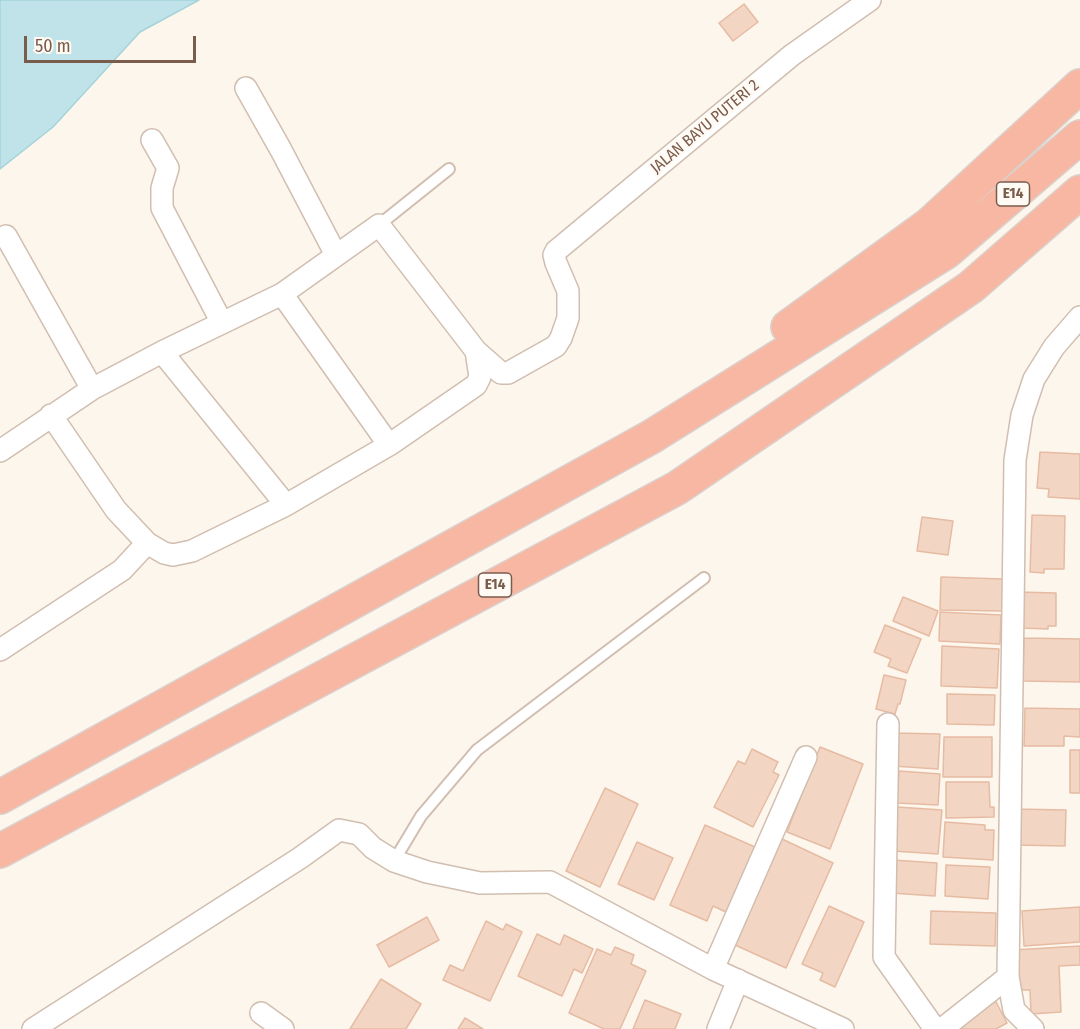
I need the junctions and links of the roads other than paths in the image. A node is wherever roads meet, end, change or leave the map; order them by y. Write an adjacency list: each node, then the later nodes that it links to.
1 (870, 0): 15 (street, JALAN BAYU PUTERI 2)
2 (1080, 86): 10 (highway)
3 (246, 88): 11 (street)
4 (1080, 137): 10 (highway, E14)
5 (152, 140): 14 (street)
6 (450, 169): 8 (lane)
7 (1080, 192): 28 (highway, E14)
8 (379, 225): 11 (street); 15 (street)
9 (6, 236): 17 (street)
10 (938, 238): 27 (highway, E14)
11 (336, 255): 12 (street)
12 (282, 294): 14 (street); 19 (street)
13 (1080, 317): 31 (street)
14 (222, 323): 16 (street)
15 (476, 351): 19 (street)
16 (162, 352): 17 (street); 21 (street)
17 (92, 389): 18 (street)
18 (51, 416): 20 (street); 22 (street)
19 (389, 445): 21 (street)
20 (0, 451)
21 (286, 505): 22 (street)
22 (147, 543): 24 (street)
23 (704, 578): 29 (lane)
24 (0, 650)
25 (888, 724): 38 (street)
26 (806, 757): 30 (street)
27 (0, 797)
28 (0, 851)
29 (394, 861): 30 (street); 34 (street)
30 (713, 969): 32 (street)
31 (1008, 977): 39 (street); 40 (street)
32 (738, 980): 36 (street); 37 (street)
33 (261, 1012): 35 (street)
34 (33, 1029)
35 (283, 1029)
36 (718, 1029)
37 (843, 1029)
38 (935, 1029)
39 (942, 1029)
40 (1033, 1029)

